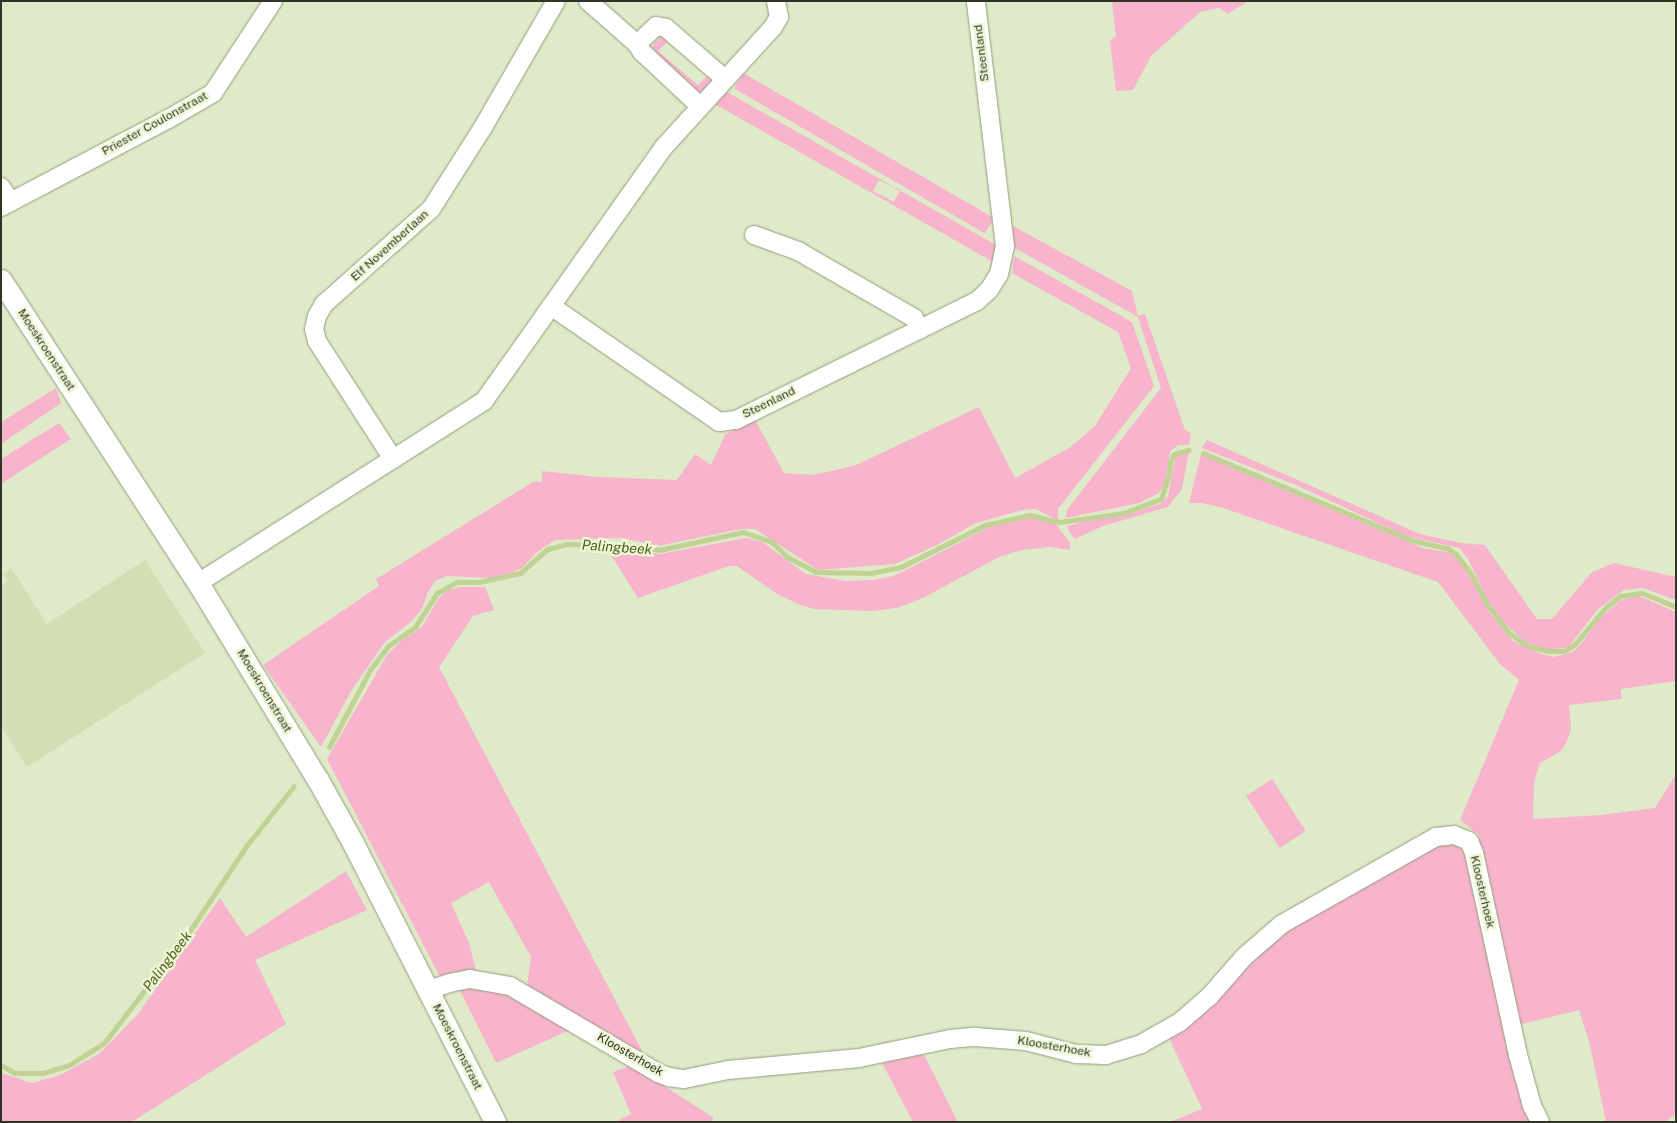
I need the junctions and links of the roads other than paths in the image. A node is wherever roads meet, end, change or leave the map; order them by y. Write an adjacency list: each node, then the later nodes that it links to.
1 (273, 1): 9 (street, Priester Coulonstraat)
2 (556, 1): 14 (street, Elf Novemberlaan)
3 (588, 1): 6 (street)
4 (776, 1): 7 (street)
5 (976, 1): 13 (street, Steenland)
6 (637, 44): 7 (street); 8 (street)
7 (725, 79): 8 (street)
8 (700, 106): 12 (street)
9 (4, 199)
10 (754, 235): 13 (street)
11 (1, 280): 15 (main road, Moeskroenstraat)
12 (551, 306): 13 (street, Steenland); 14 (street)
13 (920, 330)
14 (393, 459): 15 (street)
15 (198, 583): 16 (main road, Moeskroenstraat)
16 (428, 990): 17 (main road, Moeskroenstraat); 18 (street, Kloosterhoek)
17 (495, 1122)
18 (1540, 1122)

